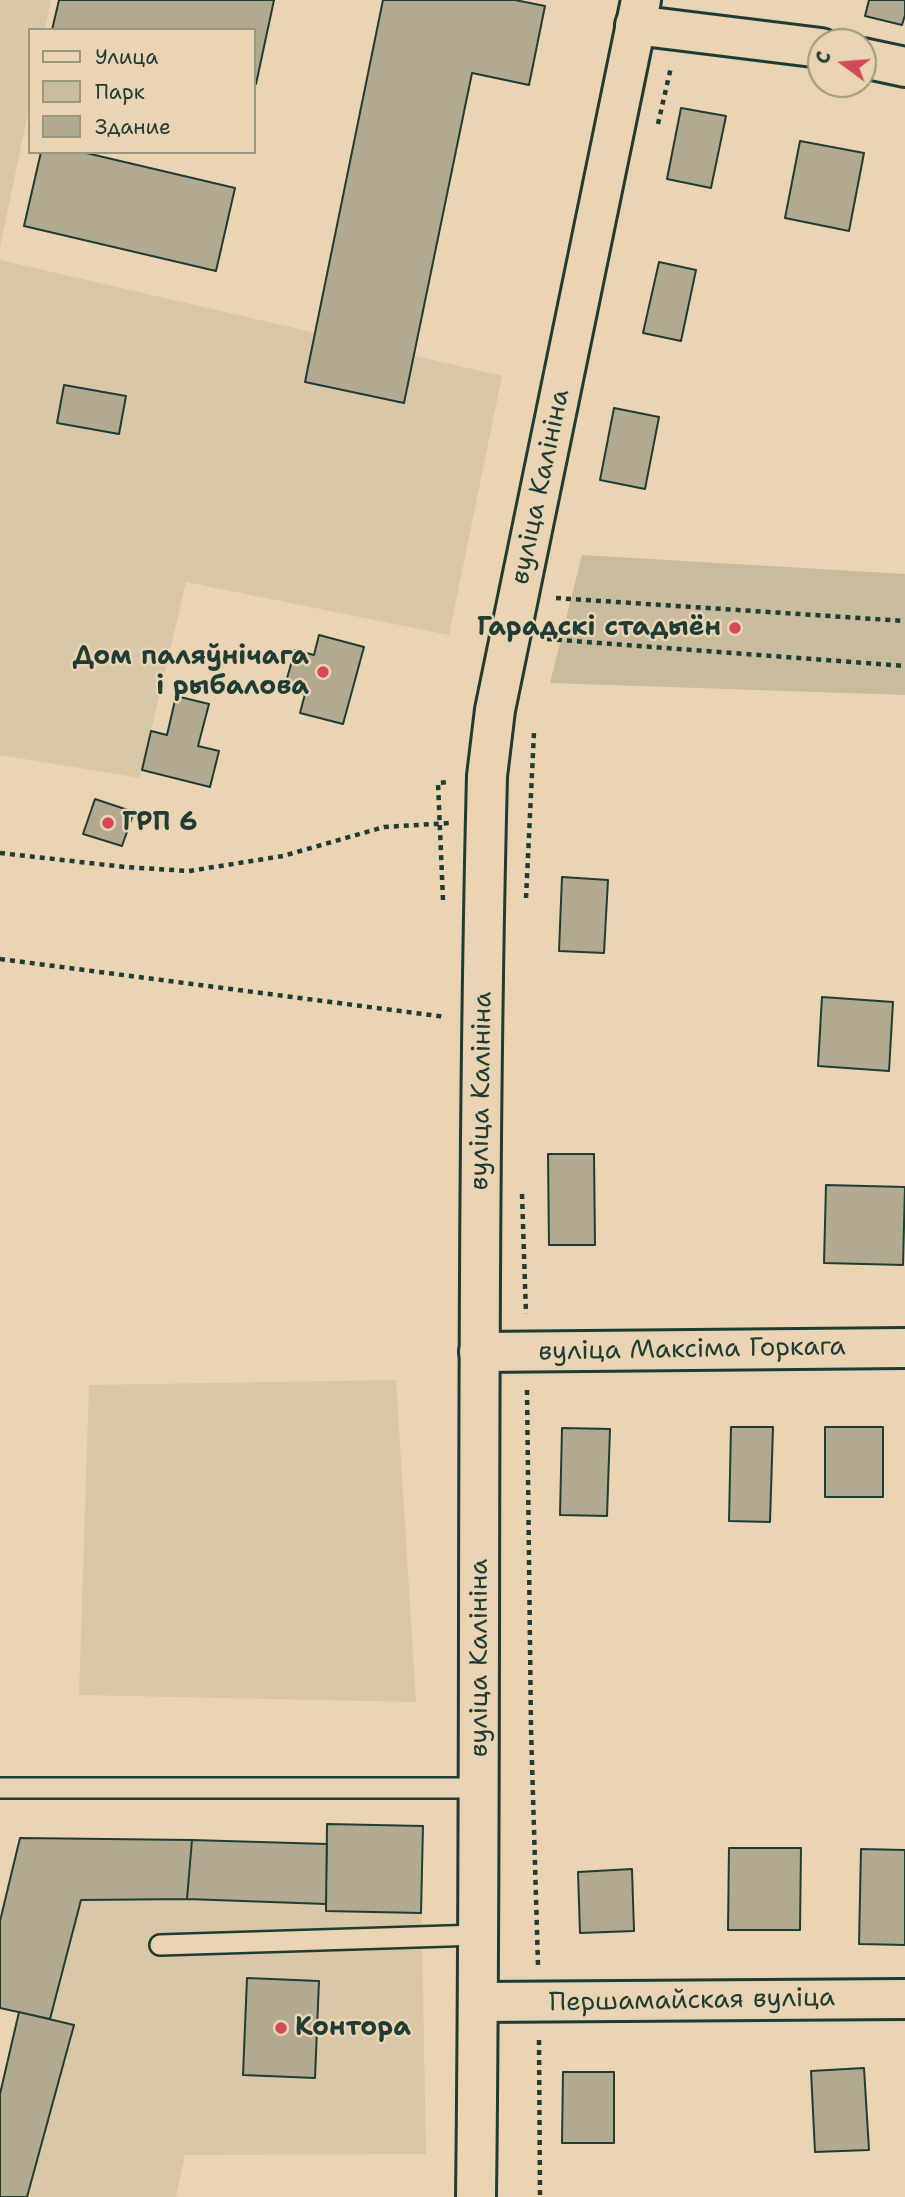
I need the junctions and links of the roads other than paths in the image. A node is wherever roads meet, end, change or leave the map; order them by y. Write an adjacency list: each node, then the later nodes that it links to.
1 (638, 13): 2 (main road); 6 (main road, вуліца Калініна)
2 (807, 46)
3 (877, 61): 4 (main road)
4 (905, 67)
5 (905, 1348): 6 (main road, вуліца Максіма Горкага)
6 (479, 1353): 8 (main road, вуліца Калініна)
7 (0, 1788): 8 (lane)
8 (480, 1788): 9 (main road, вуліца Калініна)
9 (479, 1935): 10 (lane); 12 (main road, вуліца Калініна)
10 (160, 1945)
11 (905, 1999): 12 (main road, Першамайская вуліца)
12 (479, 2002): 13 (main road, вуліца Калініна)
13 (476, 2197)

